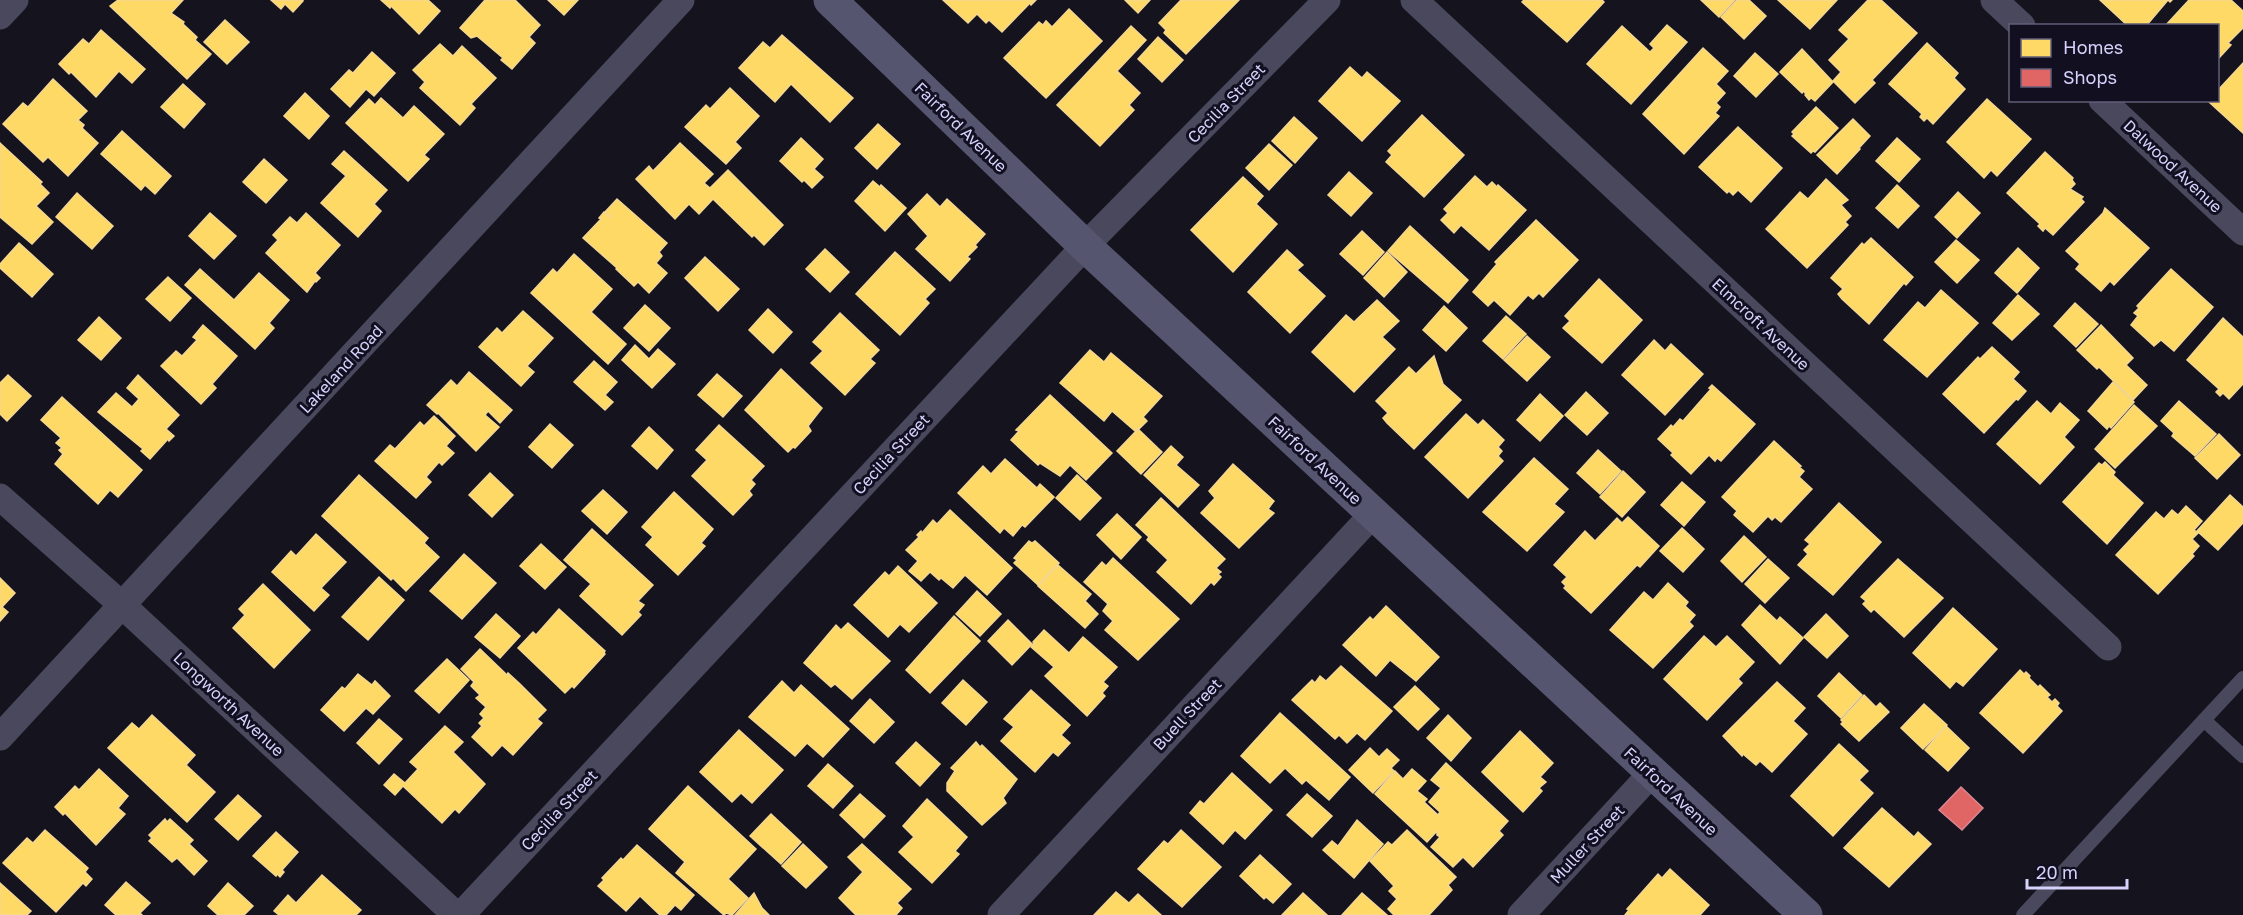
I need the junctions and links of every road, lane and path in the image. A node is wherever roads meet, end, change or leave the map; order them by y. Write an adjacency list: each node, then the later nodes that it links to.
1 (15, 0): 7 (street)
2 (681, 0): 14 (street, Lakeland Road)
3 (830, 0): 11 (street, Fairford Avenue)
4 (1327, 0): 11 (street, Cecilia Street)
5 (1414, 0): 15 (street, Elmcroft Avenue)
6 (1994, 0): 8 (street)
7 (0, 16)
8 (2020, 24)
9 (2104, 102): 10 (street, Dalwood Avenue)
10 (2243, 232)
11 (1085, 246): 13 (street, Fairford Avenue); 22 (street, Cecilia Street)
12 (0, 496): 14 (street, Longworth Avenue)
13 (1373, 514): 20 (street, Fairford Avenue); 23 (street, Buell Street)
14 (122, 605): 18 (street, Lakeland Road); 21 (street, Longworth Avenue)
15 (2108, 647)
16 (2243, 678): 17 (lane)
17 (2204, 720): 19 (lane); 26 (lane)
18 (0, 737)
19 (2243, 756)
20 (1652, 773): 24 (street, Muller Street); 25 (street, Fairford Avenue)
21 (456, 915)
22 (461, 915)
23 (1001, 915)
24 (1521, 915)
25 (1806, 915)
26 (2023, 915)

